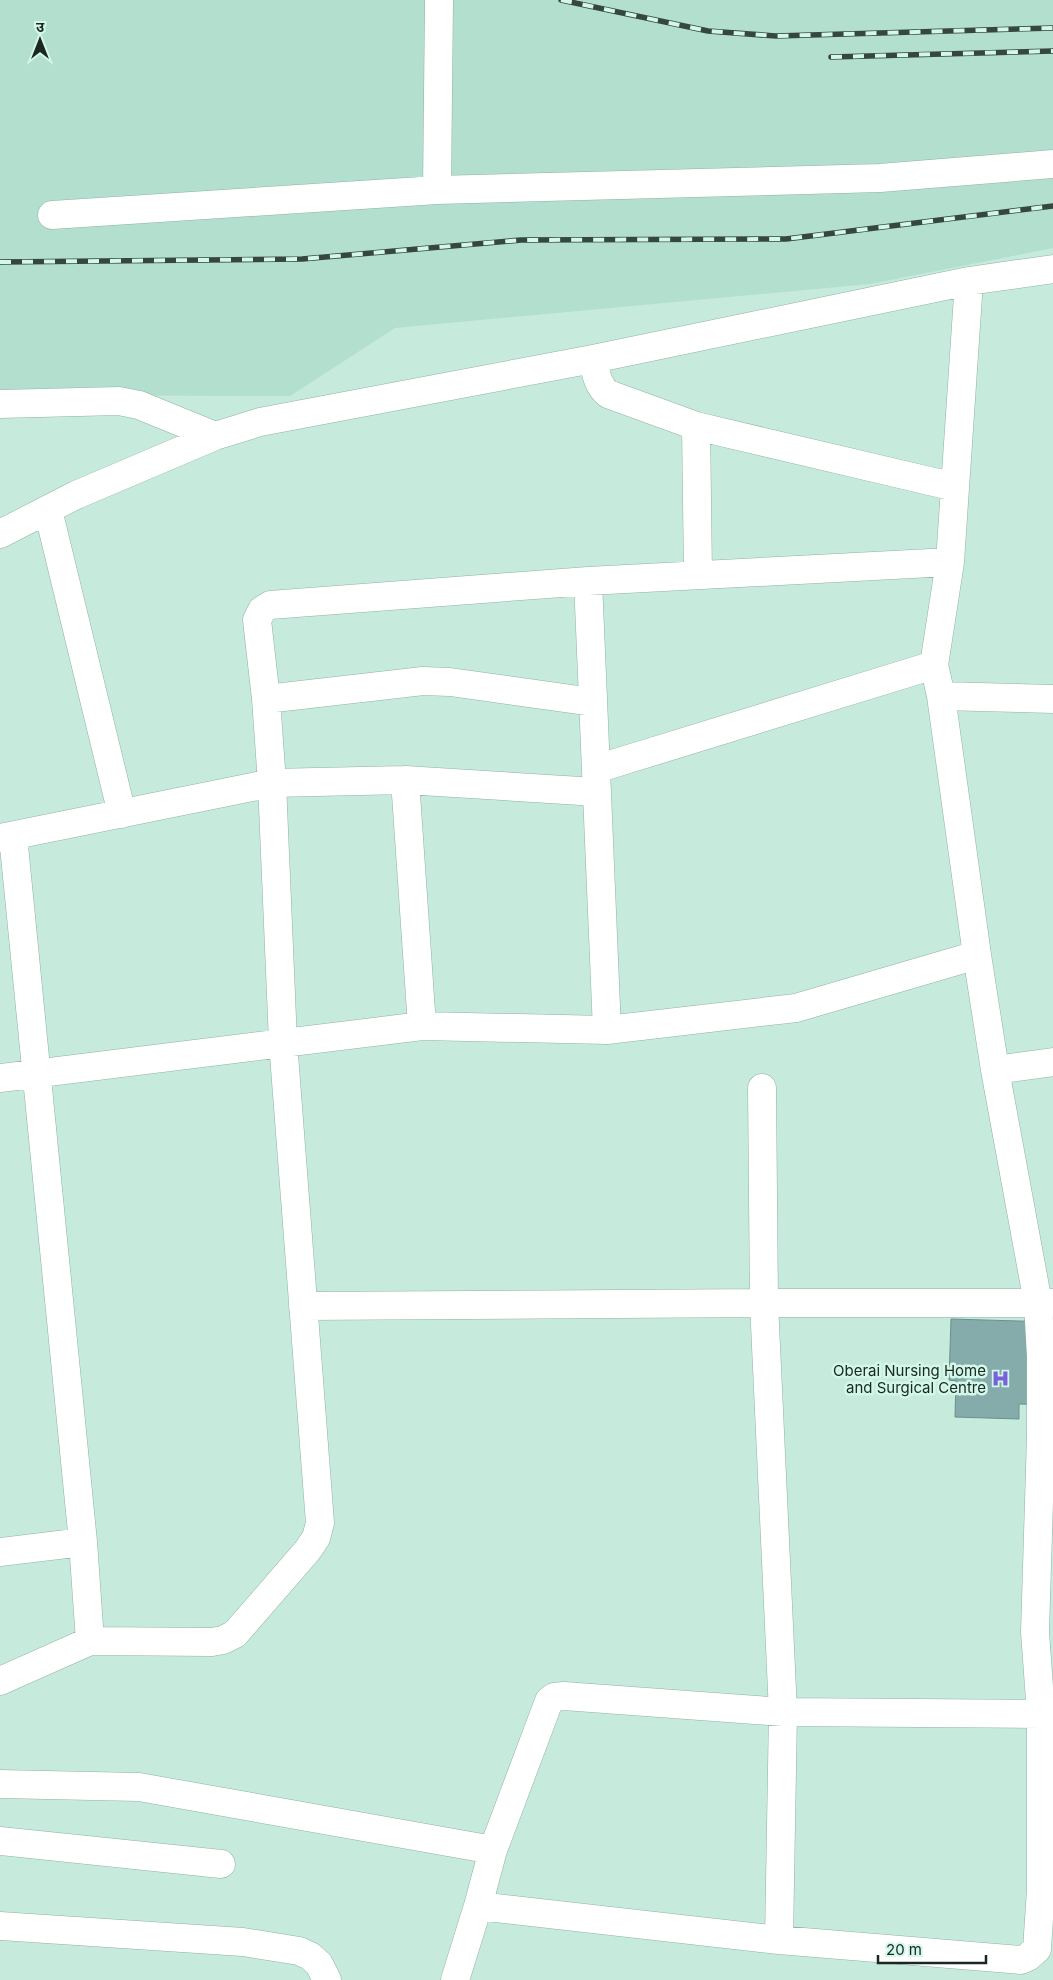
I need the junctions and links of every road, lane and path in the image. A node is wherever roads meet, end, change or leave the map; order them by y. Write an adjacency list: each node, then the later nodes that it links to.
1 (439, 0): 3 (street)
2 (1053, 164): 3 (street)
3 (437, 190): 4 (street)
4 (52, 215)
5 (1053, 269): 6 (street)
6 (969, 282): 7 (street); 11 (street)
7 (593, 360): 9 (street); 10 (street)
8 (0, 404): 10 (street)
9 (696, 426): 11 (street); 15 (street)
10 (215, 436): 12 (street)
11 (955, 488): 14 (street)
12 (48, 510): 13 (street); 25 (street)
13 (0, 534)
14 (950, 562): 15 (street); 17 (street)
15 (698, 575): 16 (street)
16 (588, 581): 19 (street); 21 (street)
17 (934, 666): 18 (street); 23 (street)
18 (941, 696): 20 (street); 27 (street)
19 (266, 699): 21 (street); 24 (street)
20 (1053, 699)
21 (593, 702): 23 (street)
22 (404, 780): 23 (street); 24 (street); 28 (street)
23 (596, 781): 29 (street)
24 (272, 783): 25 (street); 30 (street)
25 (122, 814): 26 (street)
26 (6, 837): 33 (street)
27 (977, 955): 29 (street); 32 (street)
28 (422, 1026): 29 (street); 30 (street)
29 (607, 1030)
30 (283, 1042): 33 (street); 38 (street)
31 (1053, 1062): 32 (street)
32 (995, 1070): 37 (street)
33 (38, 1073): 34 (street); 40 (street)
34 (0, 1078)
35 (762, 1088): 36 (street)
36 (764, 1302): 37 (street); 38 (street); 45 (street)
37 (1046, 1303): 39 (street)
38 (303, 1306): 43 (street)
39 (1047, 1436): 42 (street)
40 (83, 1542): 41 (street); 43 (street)
41 (0, 1552)
42 (1044, 1632): 46 (street)
43 (90, 1641): 44 (street)
44 (0, 1680)
45 (783, 1712): 46 (street); 49 (street); 54 (street)
46 (1041, 1714): 51 (street)
47 (0, 1784): 49 (street)
48 (0, 1841): 50 (street)
49 (493, 1850): 52 (street)
50 (221, 1864)
51 (1047, 1890): 54 (street)
52 (478, 1906): 54 (street); 56 (street)
53 (0, 1926): 55 (street)
54 (779, 1940)
55 (328, 1980)
56 (455, 1980)

